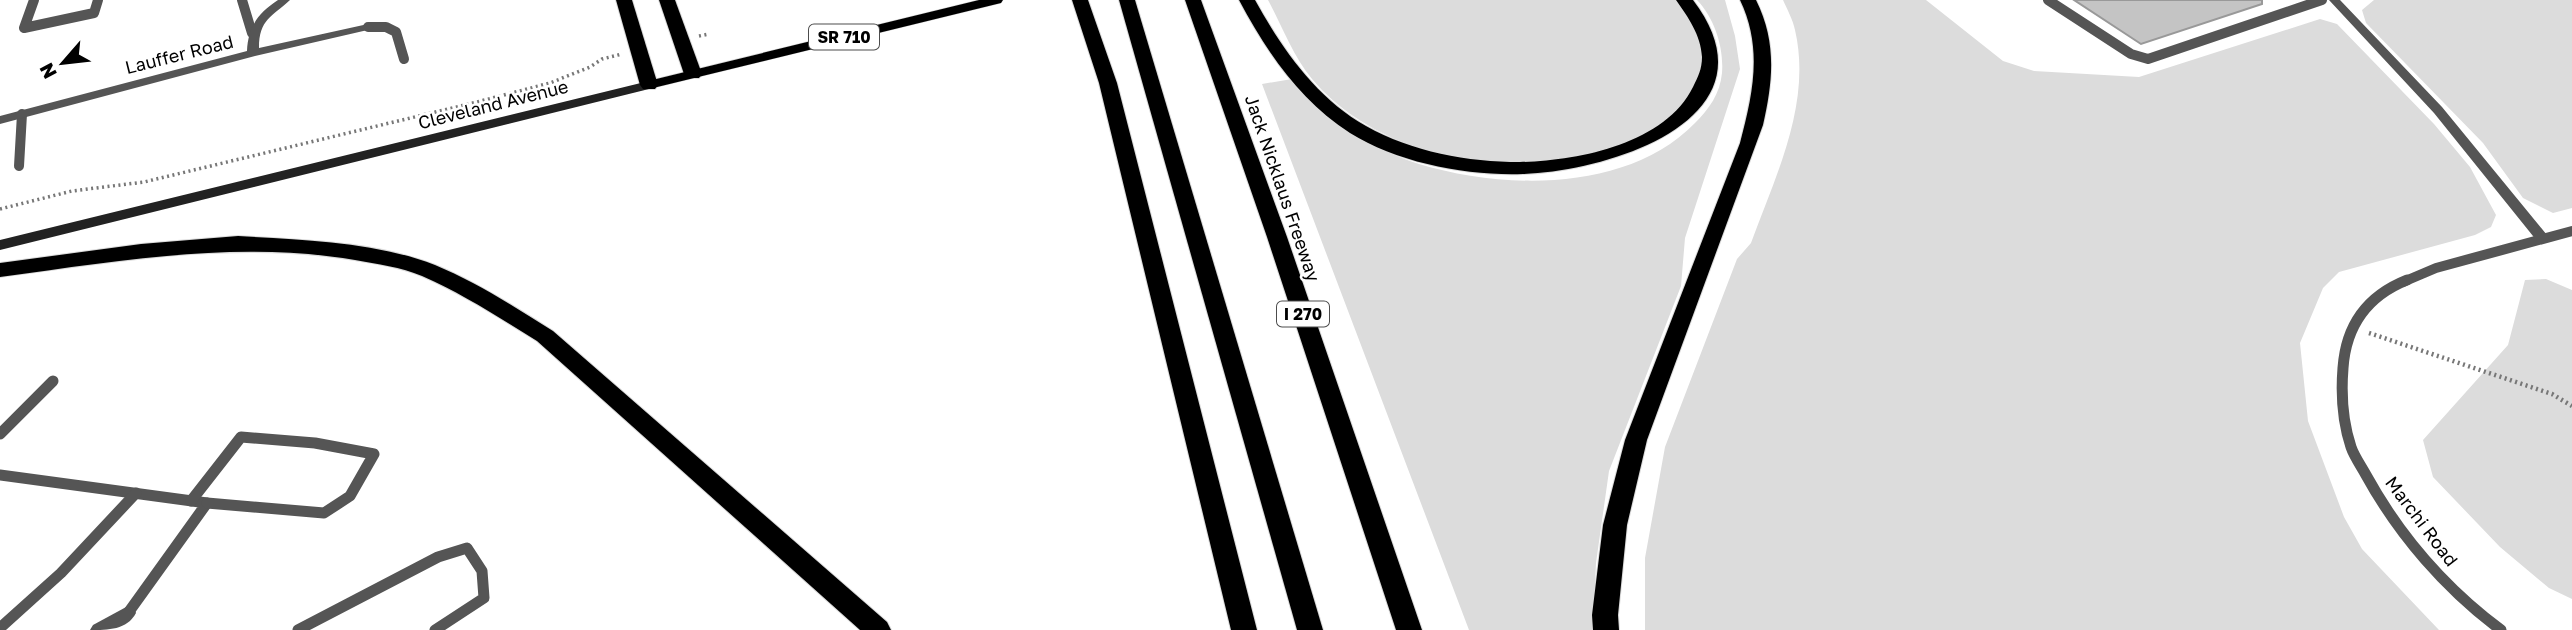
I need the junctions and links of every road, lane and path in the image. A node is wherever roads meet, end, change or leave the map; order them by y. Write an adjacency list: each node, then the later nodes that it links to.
1 (34, 0): 2 (lane)
2 (98, 0)
3 (242, 0): 18 (lane)
4 (285, 0): 18 (street)
5 (624, 0): 21 (highway)
6 (667, 0): 20 (highway)
7 (996, 0): 24 (main road, Cleveland Avenue / SR 710)
8 (1080, 0): 48 (highway)
9 (1127, 0): 49 (highway)
10 (1193, 0): 50 (highway, Jack Nicklaus Freeway / I 270)
11 (1247, 0): 12 (highway)
12 (1684, 0)
13 (1748, 0): 51 (highway)
14 (2048, 0): 15 (lane)
15 (2322, 0)
16 (2334, 0): 31 (street)
17 (368, 27): 22 (street, Lauffer Road); 23 (lane)
18 (252, 33): 22 (street)
19 (709, 34): 20 (path)
20 (681, 40): 24 (highway)
21 (638, 50): 25 (highway); 29 (path)
22 (253, 53): 26 (street, Lauffer Road)
23 (404, 59)
24 (692, 74): 25 (main road, Cleveland Avenue / SR 710)
25 (649, 85): 32 (main road, Cleveland Avenue / SR 710)
26 (22, 114): 27 (street, Lauffer Road); 28 (lane)
27 (0, 120)
28 (19, 166)
29 (0, 209)
30 (2572, 230): 31 (lane, Marchi Road)
31 (2542, 238): 34 (lane, Marchi Road)
32 (0, 244)
33 (0, 270): 47 (highway)
34 (2353, 327): 36 (path); 52 (lane, Marchi Road)
35 (53, 381): 37 (lane)
36 (2572, 406)
37 (0, 435)
38 (0, 475): 39 (lane)
39 (136, 493): 40 (lane); 43 (lane)
40 (191, 501): 41 (lane); 41 (lane)
41 (207, 503): 42 (lane)
42 (128, 613): 44 (street)
43 (0, 628)
44 (99, 630)
45 (298, 630): 46 (lane)
46 (435, 630)
47 (878, 630)
48 (1244, 630)
49 (1310, 630)
50 (1409, 630)
51 (1606, 630)
52 (2501, 630)

